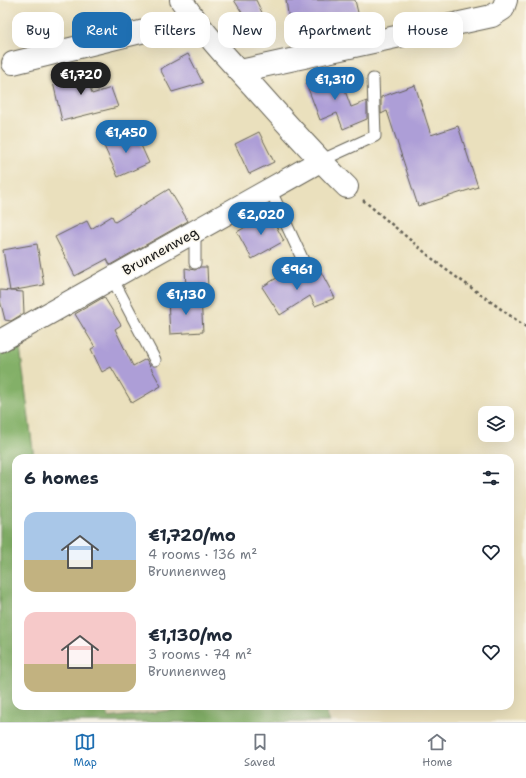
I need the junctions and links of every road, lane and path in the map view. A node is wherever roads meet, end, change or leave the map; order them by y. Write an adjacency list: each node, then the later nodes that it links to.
1 (181, 0): 3 (street)
2 (506, 0): 7 (street)
3 (189, 12)
4 (140, 32): 6 (street)
5 (210, 37): 7 (street)
6 (13, 63)
7 (240, 71): 9 (street)
8 (373, 79): 9 (lane)
9 (320, 161): 10 (street); 11 (street, Brunnenweg)
10 (347, 187): 16 (path)
11 (270, 189): 12 (street, Brunnenweg); 14 (lane)
12 (195, 231): 13 (lane); 15 (street, Brunnenweg)
13 (195, 263)
14 (307, 269)
15 (112, 278): 17 (street, Brunnenweg); 18 (lane)
16 (526, 327)
17 (0, 341)
18 (155, 360)

